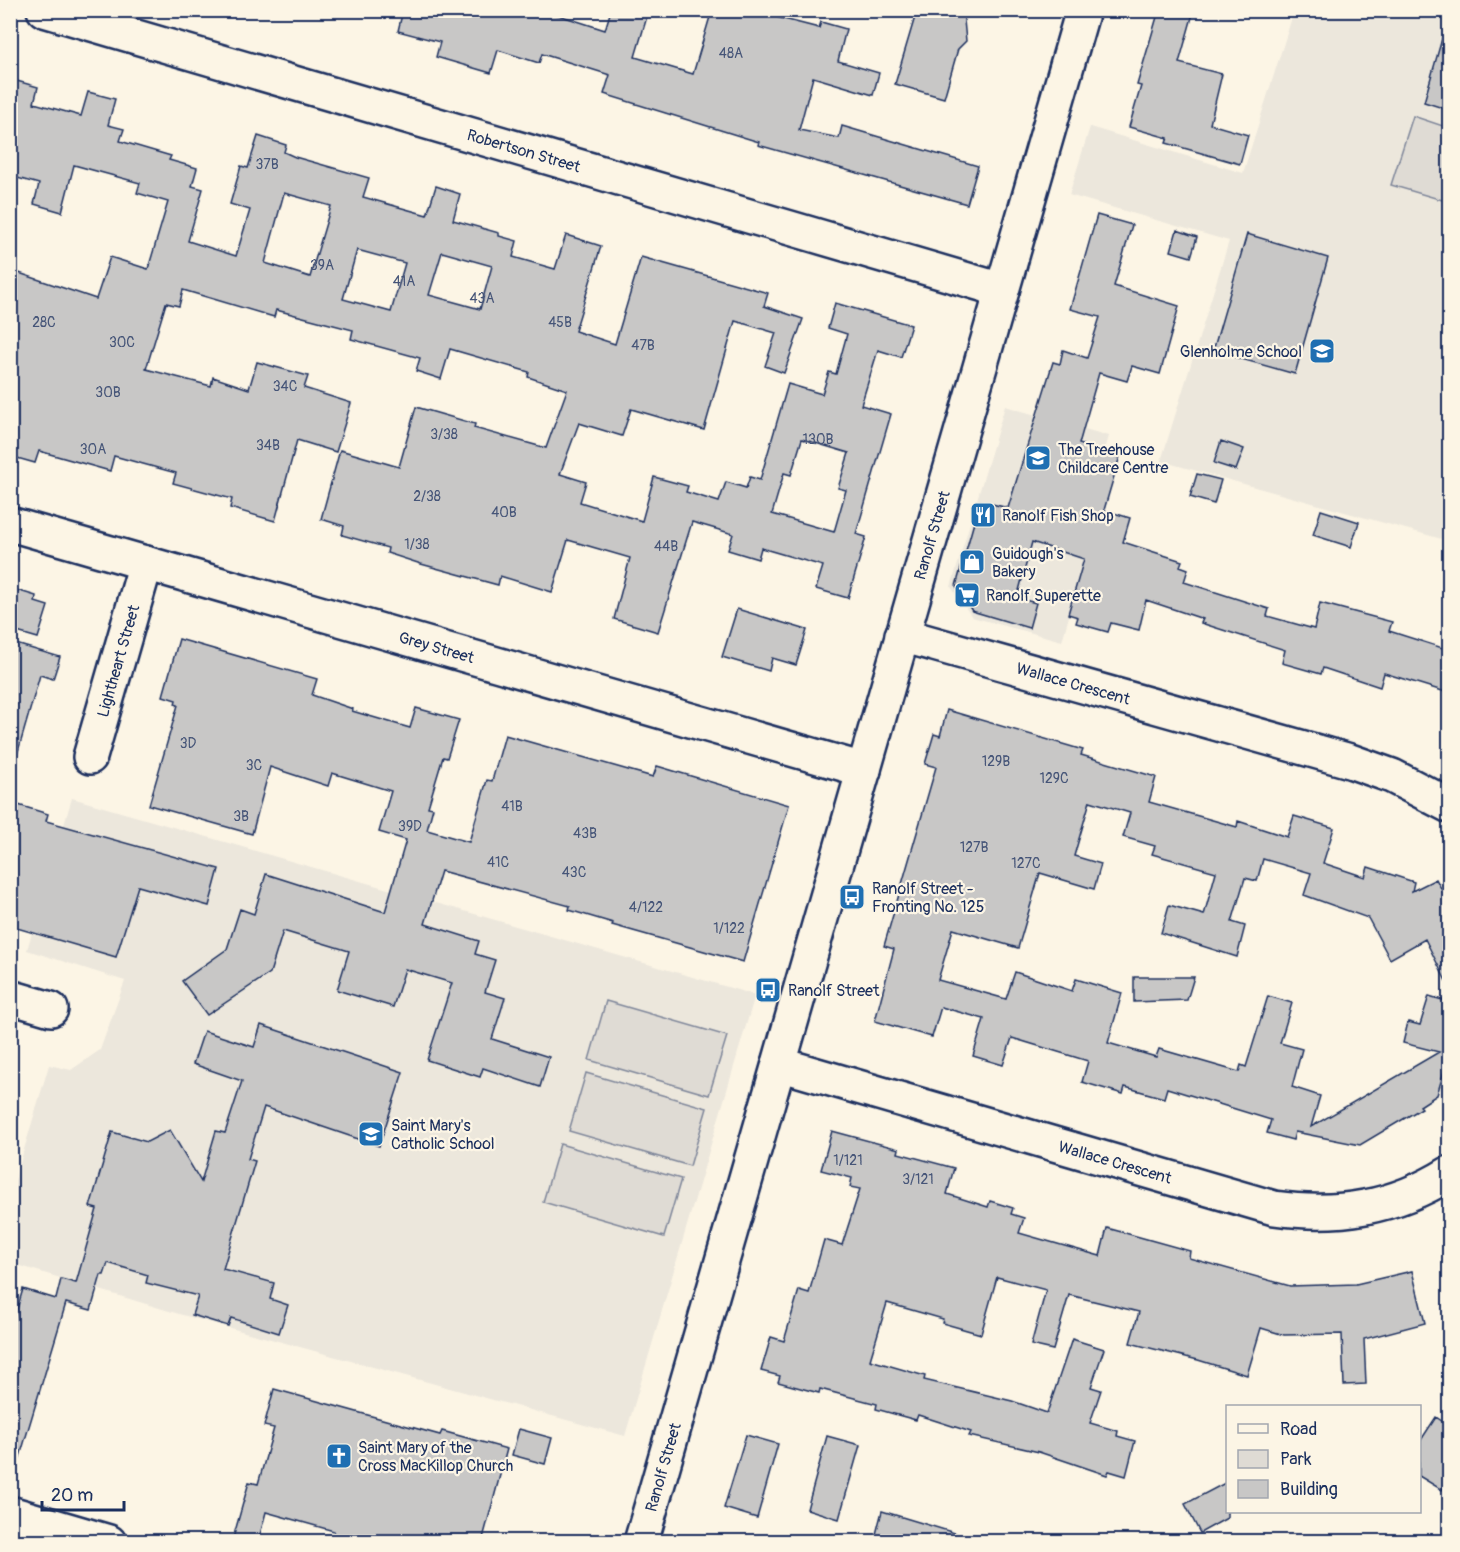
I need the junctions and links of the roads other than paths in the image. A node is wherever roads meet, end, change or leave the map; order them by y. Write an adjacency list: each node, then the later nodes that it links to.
1 (44, 10): 3 (street, Robertson Street)
2 (1083, 10): 3 (street, Ranolf Street)
3 (1002, 290): 6 (street, Ranolf Street)
4 (10, 524): 5 (street, Grey Street)
5 (146, 563): 7 (street, Lightheart Street); 8 (street, Grey Street)
6 (902, 634): 8 (street, Ranolf Street); 9 (street, Wallace Crescent)
7 (90, 757)
8 (864, 770): 12 (street, Ranolf Street)
9 (1449, 806)
10 (10, 997): 11 (street)
11 (51, 1009)
12 (779, 1064): 13 (street, Wallace Crescent); 16 (street, Ranolf Street)
13 (1449, 1173)
14 (10, 1513): 15 (street)
15 (109, 1542)
16 (641, 1542)

